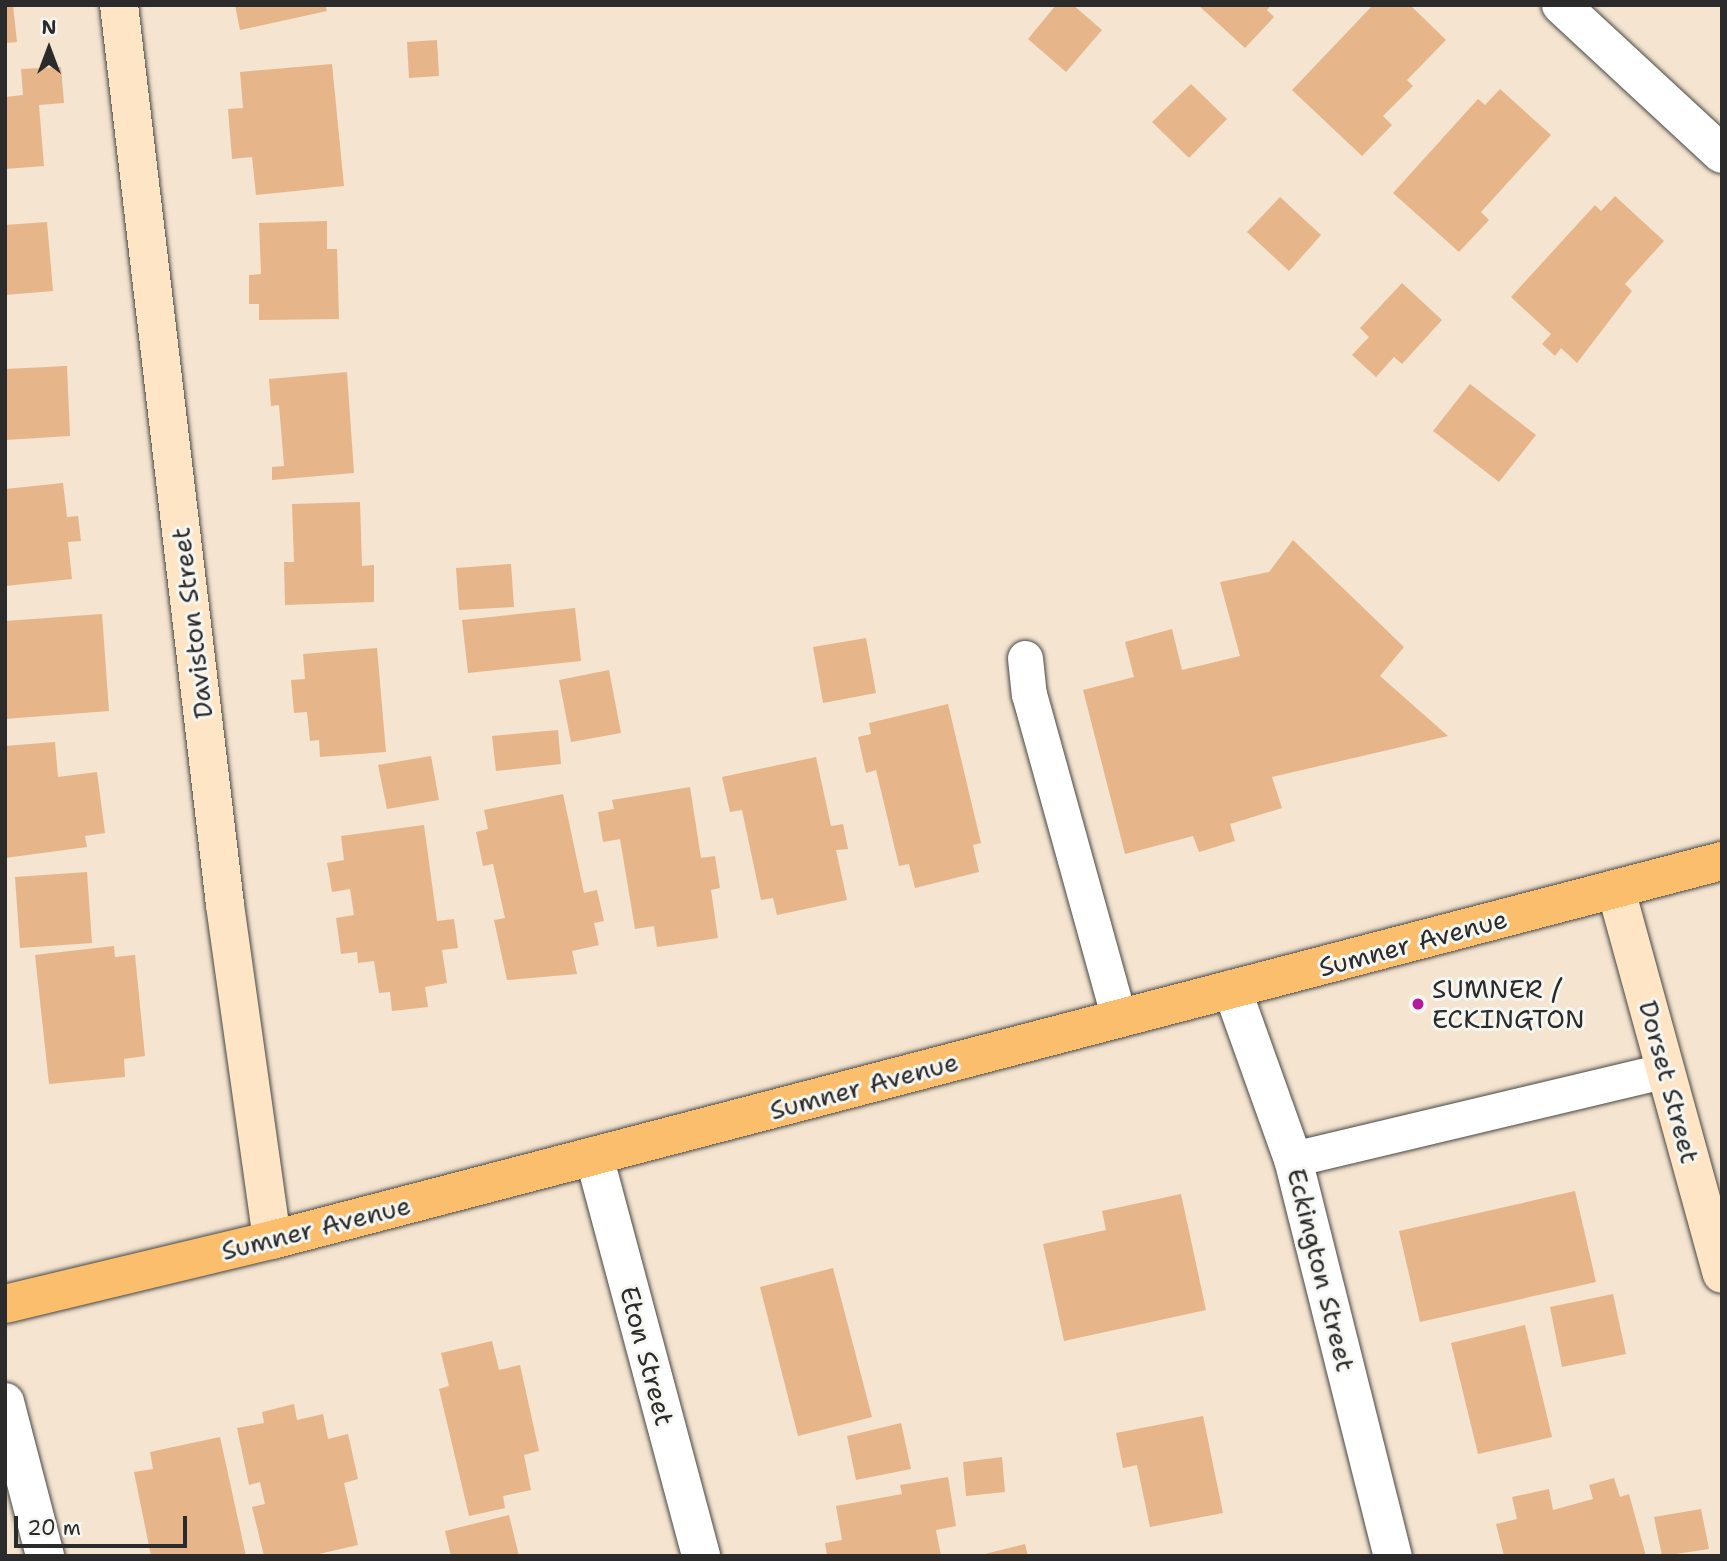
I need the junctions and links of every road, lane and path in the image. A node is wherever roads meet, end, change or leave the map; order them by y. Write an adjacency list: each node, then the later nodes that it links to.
1 (118, 5): 12 (main road, Daviston Street)
2 (1561, 5): 3 (street)
3 (1722, 154)
4 (1025, 658): 8 (lane)
5 (1722, 861): 6 (main road, Sumner Avenue)
6 (1616, 890): 7 (main road, Sumner Avenue); 9 (main road, Dorset Street)
7 (1232, 989): 8 (main road, Sumner Avenue); 11 (street, Eckington Street)
8 (1119, 1019): 10 (main road, Sumner Avenue)
9 (1666, 1070): 11 (lane); 13 (main road, Dorset Street)
10 (594, 1156): 12 (main road, Sumner Avenue); 17 (street, Eton Street)
11 (1293, 1159): 18 (street, Eckington Street)
12 (272, 1240): 14 (main road, Sumner Avenue)
13 (1722, 1274)
14 (5, 1304)
15 (5, 1402): 16 (street)
16 (45, 1556)
17 (701, 1556)
18 (1394, 1556)

